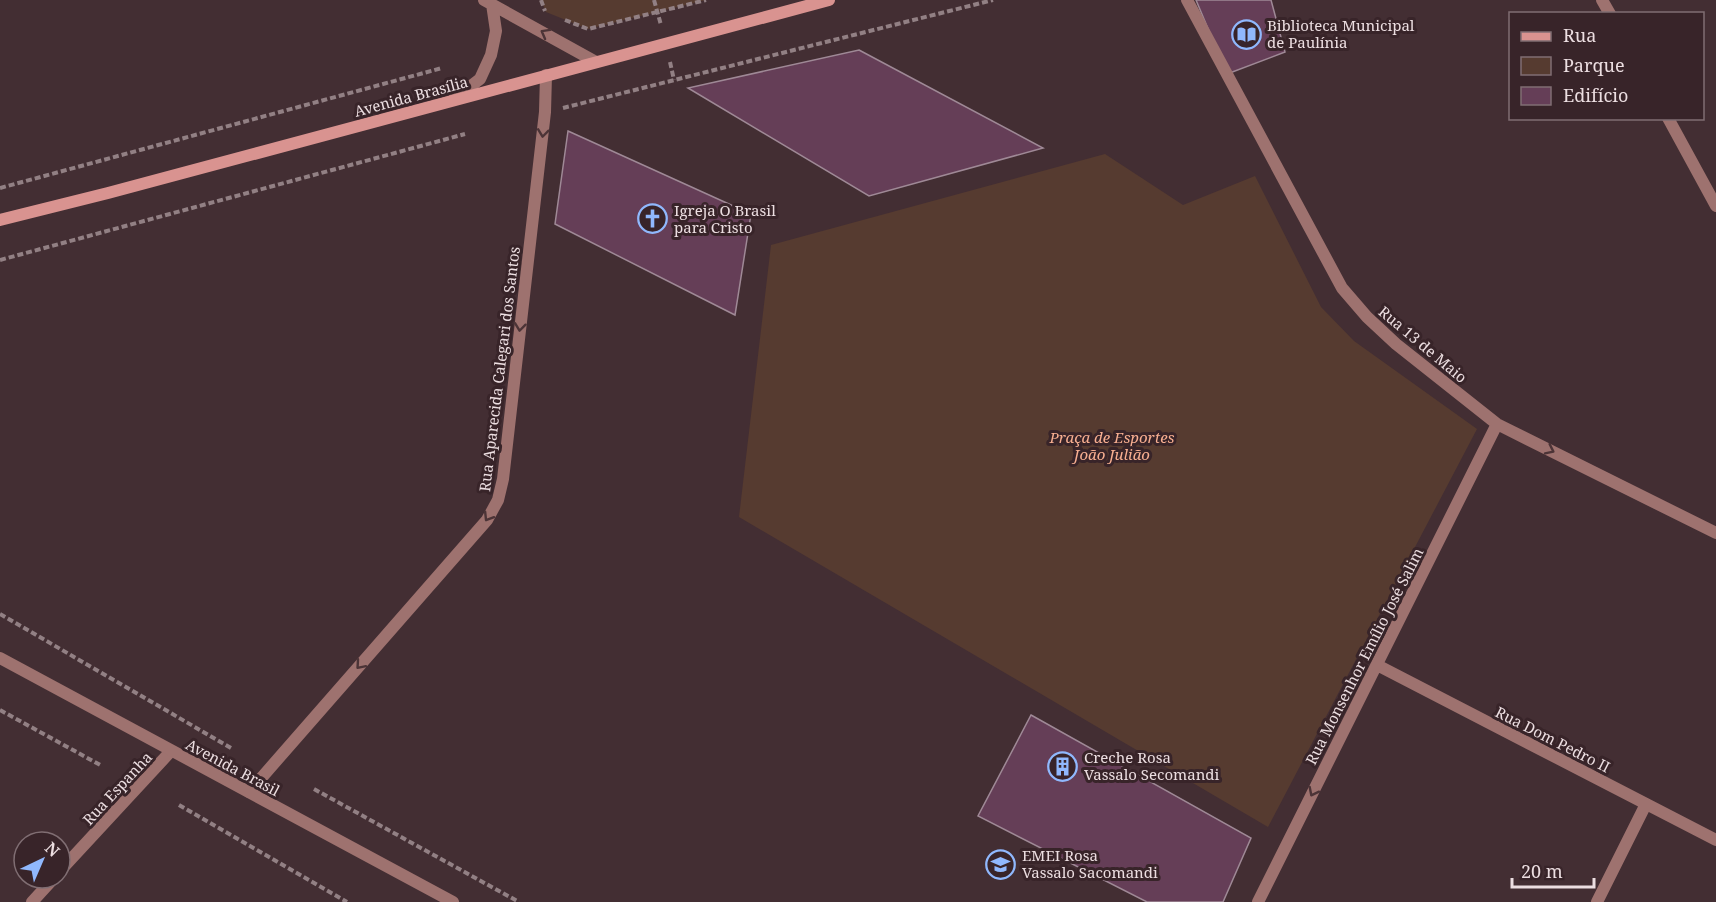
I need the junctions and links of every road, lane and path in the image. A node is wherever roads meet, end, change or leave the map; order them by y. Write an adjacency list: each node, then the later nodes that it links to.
1 (541, 0): 7 (path)
2 (706, 0): 8 (path)
3 (829, 0): 9 (main road, Avenida Brasília)
4 (993, 0): 13 (path)
5 (1187, 0): 20 (street, Rua 13 de Maio)
6 (490, 1): 9 (street, one-way to 6); 12 (street)
7 (546, 12)
8 (556, 16)
9 (596, 62): 11 (main road, Avenida Brasília)
10 (442, 68): 16 (path)
11 (546, 75): 12 (main road, Avenida Brasília); 13 (street, Rua Aparecida Calegari dos Santos)
12 (454, 99): 18 (main road, Avenida Brasília)
13 (545, 112): 30 (street, Rua Aparecida Calegari dos Santos, one-way to 30)
14 (1669, 120): 17 (street)
15 (465, 134): 19 (path)
16 (0, 188)
17 (1716, 206)
18 (0, 219)
19 (0, 260)
20 (1497, 424): 21 (street, Rua 13 de Maio, one-way to 21); 24 (street, Rua Monsenhor Emílio José Salim)
21 (1716, 532)
22 (0, 614): 26 (path)
23 (0, 658): 27 (street, Avenida Brasil)
24 (1377, 665): 31 (street, Rua Dom Pedro II); 40 (street, Rua Monsenhor Emílio José Salim, one-way to 40)
25 (0, 710): 28 (path)
26 (231, 748)
27 (171, 751): 30 (street, Avenida Brasil); 34 (street, Rua Espanha)
28 (102, 766)
29 (314, 789): 39 (path)
30 (249, 792): 38 (street, Avenida Brasil)
31 (1646, 804): 33 (street, Rua Dom Pedro II); 41 (street)
32 (178, 805): 37 (path)
33 (1716, 840)
34 (72, 858)
35 (43, 890): 36 (street)
36 (32, 902)
37 (347, 902)
38 (453, 902)
39 (519, 902)
40 (1258, 902)
41 (1597, 902)

